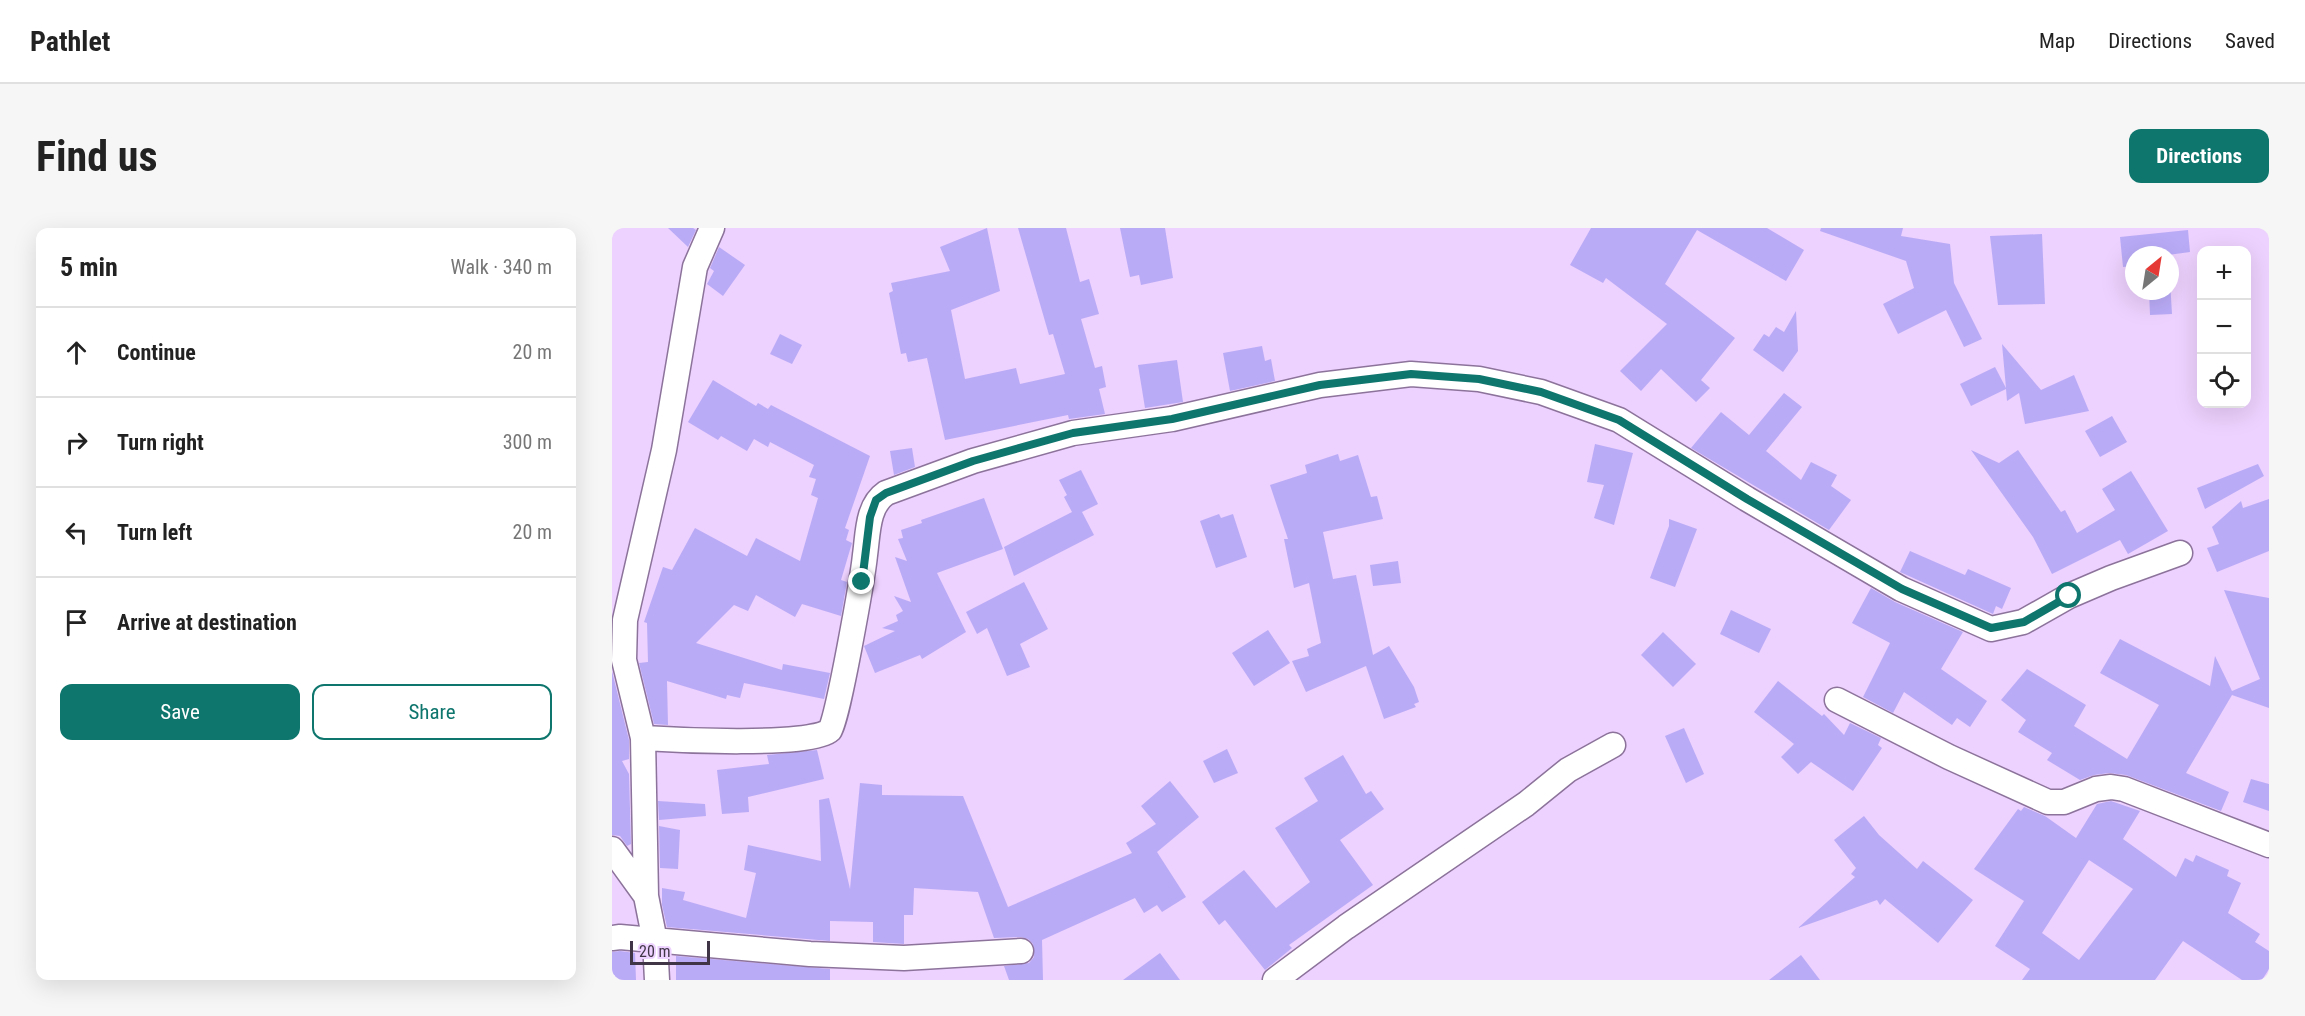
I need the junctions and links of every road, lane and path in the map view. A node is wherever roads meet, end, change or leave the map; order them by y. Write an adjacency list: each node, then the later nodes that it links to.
1 (712, 228): 4 (street)
2 (2180, 553): 4 (street)
3 (1838, 700): 6 (street)
4 (643, 738): 8 (street)
5 (1613, 745): 13 (street)
6 (2269, 845)
7 (612, 849): 8 (street)
8 (646, 896): 10 (street)
9 (612, 938): 10 (street)
10 (655, 941): 11 (street); 12 (street)
11 (1021, 951)
12 (657, 980)
13 (1275, 980)

